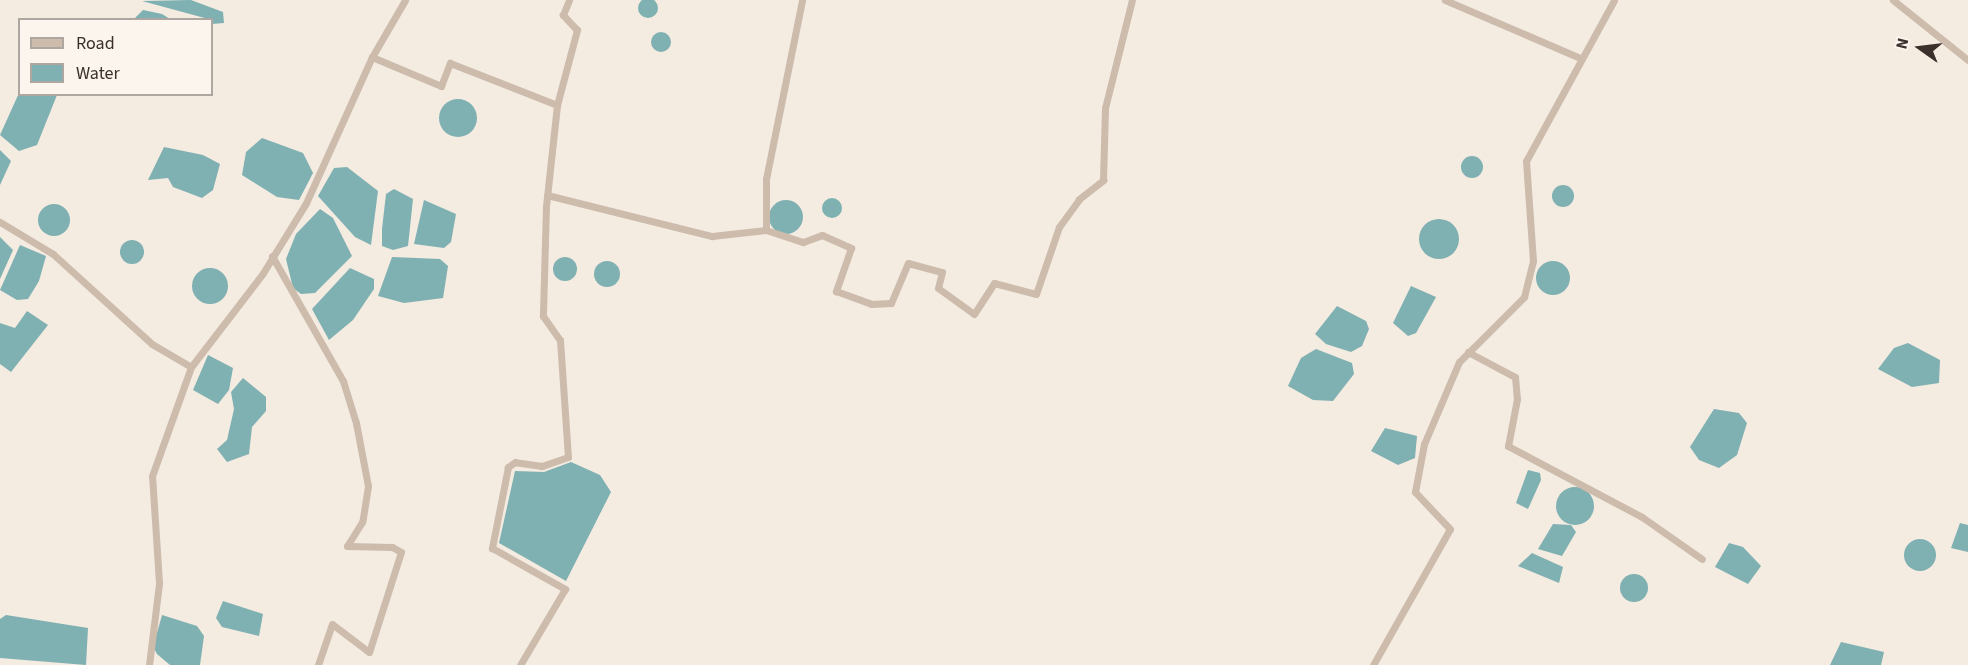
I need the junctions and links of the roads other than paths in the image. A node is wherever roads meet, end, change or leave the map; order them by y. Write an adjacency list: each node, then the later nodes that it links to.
1 (405, 0): 8 (street)
2 (569, 0): 11 (street)
3 (802, 0): 14 (street)
4 (1132, 0): 14 (street)
5 (1445, 0): 9 (street)
6 (1614, 0): 9 (street)
7 (1893, 0): 10 (street)
8 (372, 57): 11 (street); 15 (street)
9 (1580, 58): 16 (street)
10 (1968, 60)
11 (556, 105): 12 (street)
12 (547, 195): 14 (street); 21 (street)
13 (0, 222): 17 (street)
14 (766, 230)
15 (272, 256): 17 (street); 20 (street)
16 (1468, 352): 18 (street); 22 (street)
17 (191, 367): 19 (street)
18 (1702, 559)
19 (148, 665)
20 (318, 665)
21 (520, 665)
22 (1373, 665)

